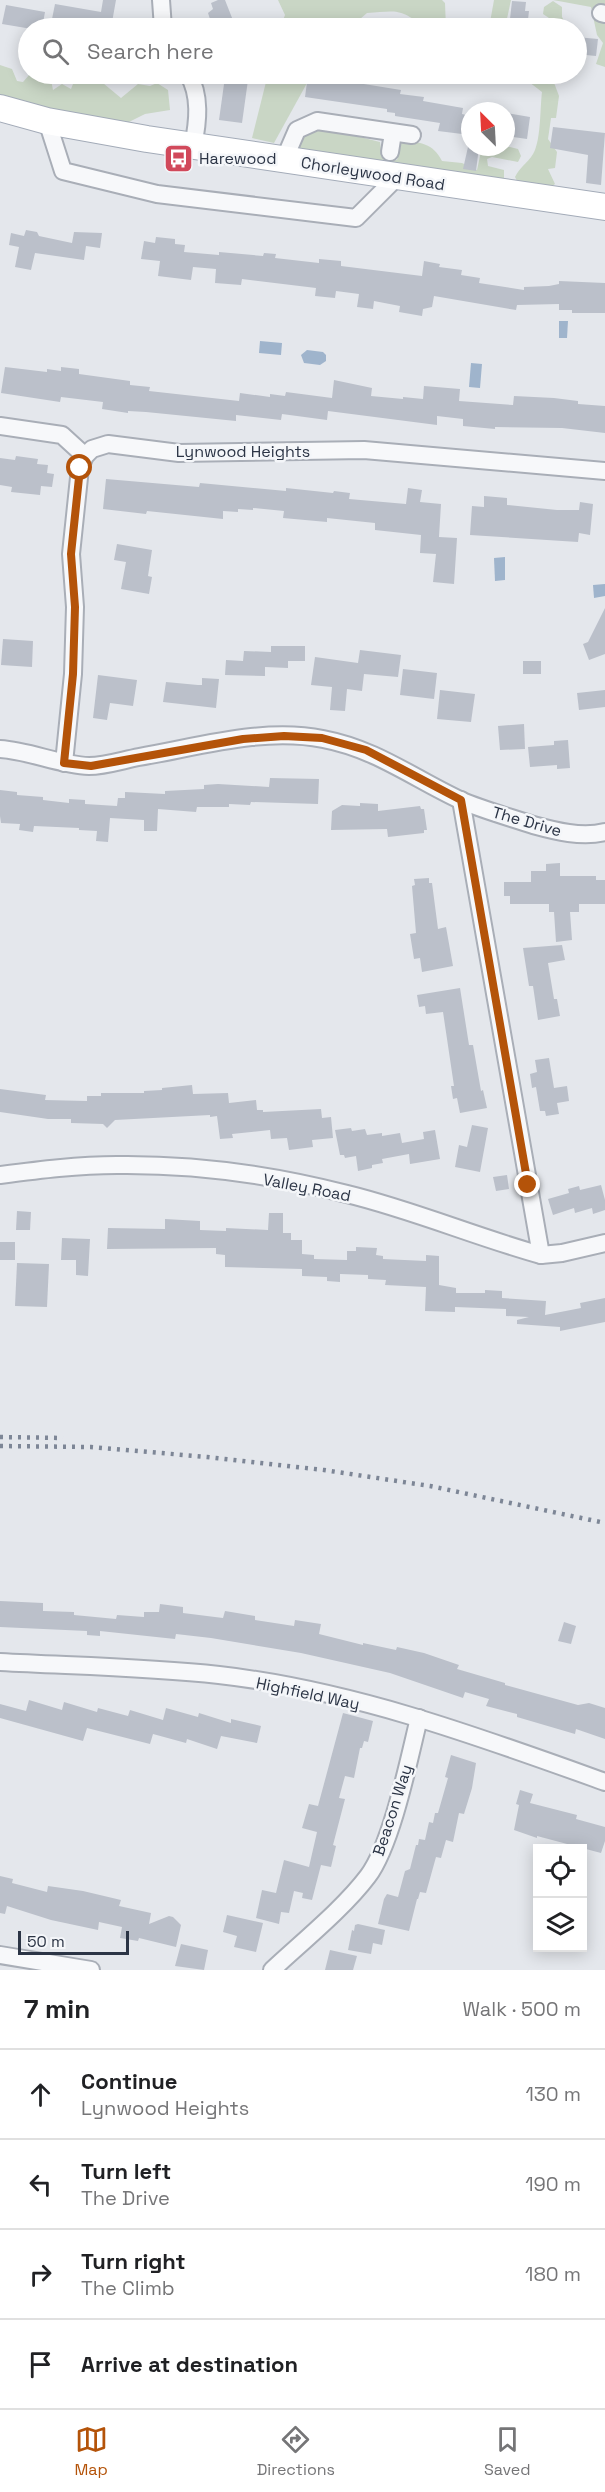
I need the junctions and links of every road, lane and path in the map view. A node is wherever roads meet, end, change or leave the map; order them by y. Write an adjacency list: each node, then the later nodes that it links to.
1 (161, 0): 2 (street)
2 (162, 18)
3 (194, 84): 8 (street)
4 (0, 108): 5 (main road, Chorleywood Road)
5 (47, 121): 8 (main road, Chorleywood Road); 11 (street)
6 (393, 133): 7 (street); 9 (street); 10 (street)
7 (412, 135)
8 (193, 146): 10 (main road, Chorleywood Road)
9 (390, 152)
10 (284, 160): 11 (main road, Chorleywood Road)
11 (397, 177): 12 (main road, Chorleywood Road)
12 (605, 207)
13 (0, 426): 14 (street)
14 (85, 456): 15 (street, Lynwood Heights); 17 (street)
15 (605, 471)
16 (0, 749): 17 (street, The Drive)
17 (64, 763): 18 (street, The Drive)
18 (461, 800): 19 (street, The Drive); 22 (street)
19 (605, 832)
20 (0, 1175): 22 (street, Valley Road)
21 (605, 1243): 22 (street, Valley Road)
22 (541, 1255)
23 (0, 1662): 24 (street, Highfield Way)
24 (419, 1718): 25 (street, Highfield Way); 28 (street, Beacon Way)
25 (605, 1782)
26 (0, 1955): 27 (street)
27 (91, 1970)
28 (272, 1970)

